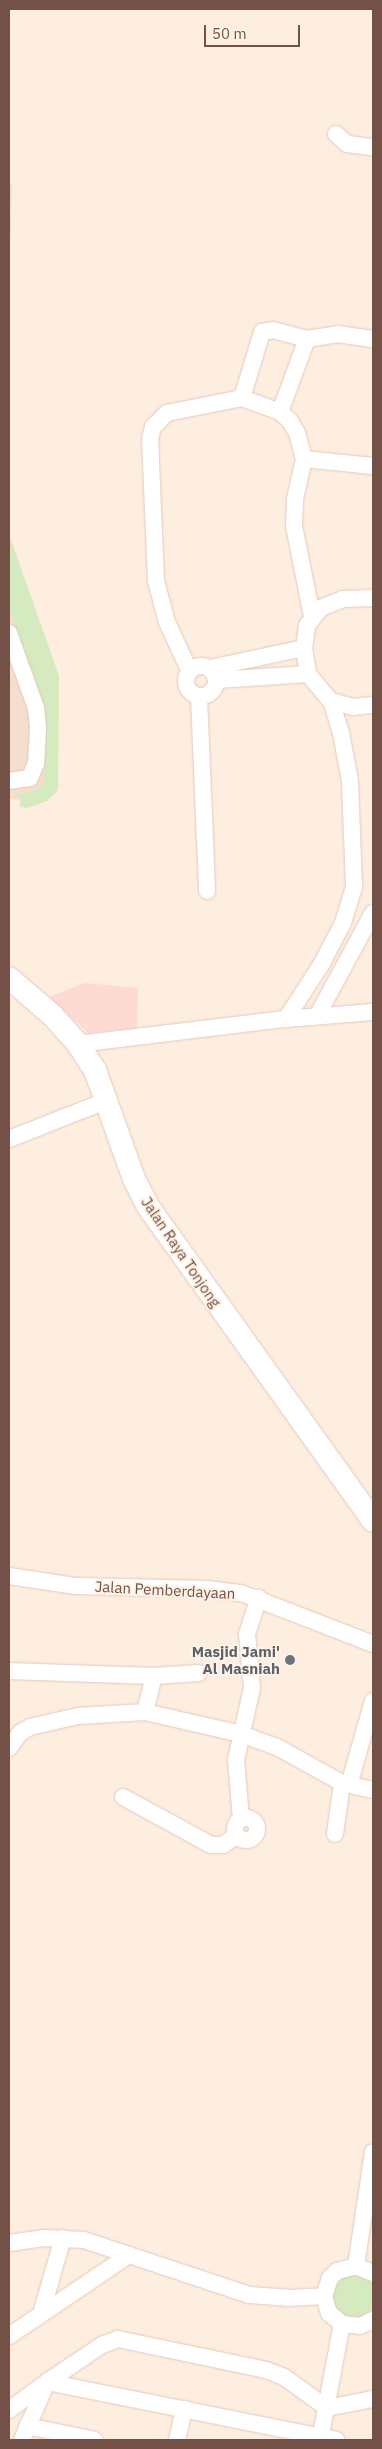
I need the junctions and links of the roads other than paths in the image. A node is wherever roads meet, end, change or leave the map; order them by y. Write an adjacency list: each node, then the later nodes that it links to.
1 (336, 134): 2 (street)
2 (373, 147)
3 (307, 339): 4 (street); 5 (street); 6 (street)
4 (373, 339)
5 (242, 398): 6 (street); 13 (street)
6 (280, 412): 7 (street)
7 (304, 459): 8 (street); 10 (street)
8 (373, 466)
9 (373, 598): 10 (street)
10 (312, 616): 12 (street)
11 (9, 633): 19 (street)
12 (304, 648): 14 (street); 15 (street)
13 (189, 670): 14 (street); 16 (street)
14 (213, 674): 15 (street); 16 (street)
15 (308, 674): 17 (street)
16 (200, 697): 20 (street)
17 (331, 701): 18 (street); 25 (street)
18 (373, 705)
19 (9, 781)
20 (207, 890)
21 (373, 913): 24 (street)
22 (9, 978): 26 (main road, Jalan Raya Tonjong)
23 (373, 1012): 24 (street)
24 (317, 1016): 25 (street)
25 (286, 1019): 26 (street)
26 (78, 1044): 27 (main road, Jalan Raya Tonjong)
27 (108, 1100): 28 (street); 29 (main road, Jalan Raya Tonjong)
28 (9, 1139)
29 (373, 1521)
30 (9, 1576): 31 (street, Jalan Pemberdayaan)
31 (259, 1598): 32 (street, Jalan Pemberdayaan); 38 (street)
32 (373, 1644)
33 (9, 1671): 35 (street)
34 (199, 1673): 35 (street)
35 (154, 1676): 37 (street)
36 (373, 1701): 40 (street)
37 (145, 1712): 38 (street); 39 (street)
38 (241, 1734): 40 (street); 42 (street)
39 (9, 1748)
40 (346, 1784): 41 (street); 43 (street)
41 (373, 1790)
42 (123, 1797)
43 (335, 1834)
44 (373, 2152): 48 (street)
45 (63, 2238): 46 (street); 47 (street); 51 (street)
46 (9, 2243)
47 (129, 2255): 50 (street); 51 (street)
48 (356, 2266): 49 (street); 50 (street)
49 (373, 2273)
50 (324, 2296): 53 (street)
51 (41, 2314): 54 (street)
52 (373, 2320): 53 (street)
53 (342, 2324): 57 (street)
54 (12, 2333)
55 (47, 2382): 57 (street); 58 (street); 59 (street); 60 (street)
56 (373, 2399): 57 (street)
57 (326, 2408): 61 (street)
58 (184, 2409): 61 (street); 63 (street)
59 (9, 2410)
60 (24, 2433): 62 (street)
61 (326, 2439)
62 (95, 2440)
63 (177, 2440)

